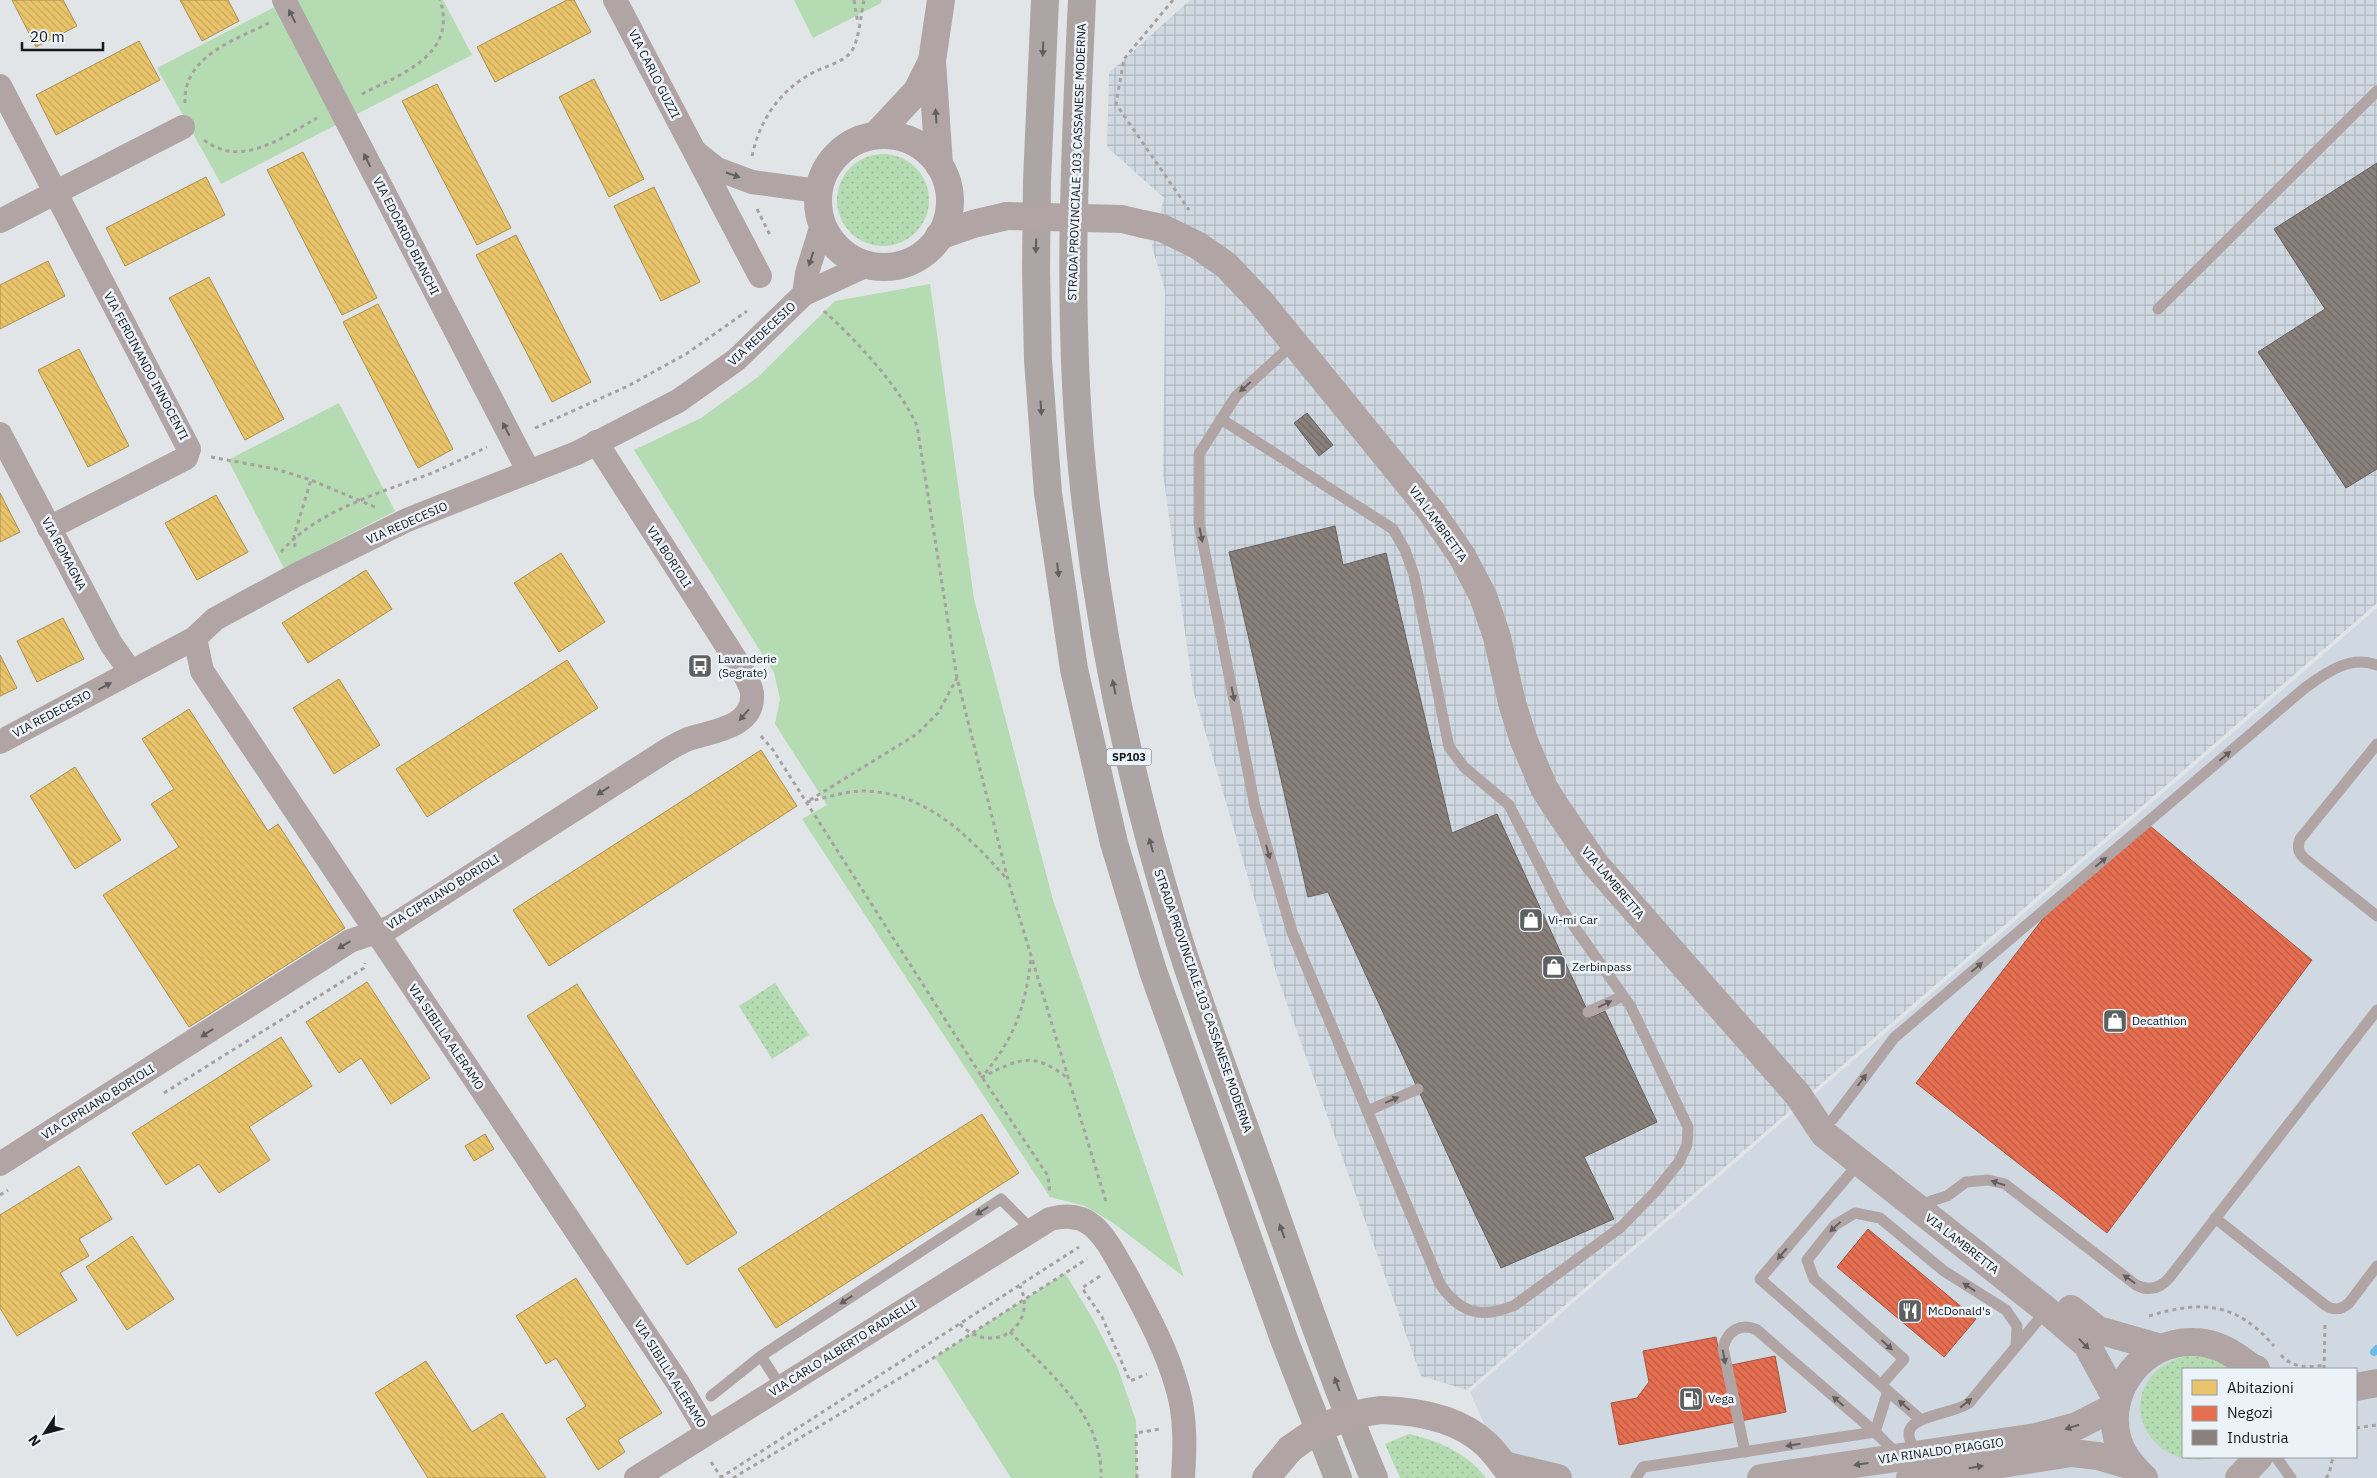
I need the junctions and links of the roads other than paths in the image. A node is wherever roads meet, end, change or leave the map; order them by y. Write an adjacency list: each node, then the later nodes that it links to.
1 (284, 0): 27 (street, VIA EDOARDO BIANCHI, one-way to 1)
2 (615, 0): 11 (street, VIA CARLO GUZZI)
3 (941, 0): 6 (street)
4 (1045, 0): 73 (highway, SP103, one-way to 73)
5 (1082, 0): 74 (highway, STRADA PROVINCIALE 103 CASSANESE MODERNA / SP103, one-way to 5)
6 (932, 61): 10 (street); 12 (street, one-way to 6)
7 (0, 86): 14 (street, VIA FERDINANDO INNOCENTI)
8 (2377, 91): 22 (lane)
9 (183, 127): 14 (street)
10 (876, 135): 12 (street); 13 (street)
11 (692, 149): 13 (street, VIA CARLO GUZZI, one-way to 13); 20 (street, VIA CARLO GUZZI)
12 (943, 175): 15 (street, VIA LAMBRETTA); 18 (street)
13 (818, 191): 17 (street)
14 (56, 192): 16 (street); 28 (street, VIA FERDINANDO INNOCENTI)
15 (1006, 216): 18 (street, VIA LAMBRETTA); 23 (street, VIA LAMBRETTA, bridge)
16 (0, 222)
17 (822, 225): 19 (street); 21 (street, VIA REDECESIO, one-way to 21)
18 (939, 236): 19 (street)
19 (867, 265): 21 (street, VIA REDECESIO)
20 (760, 276)
21 (804, 294): 26 (street, VIA REDECESIO)
22 (2158, 309)
23 (1288, 349): 24 (lane, one-way to 24); 41 (street, VIA LAMBRETTA)
24 (1221, 419): 37 (lane); 42 (lane, one-way to 42)
25 (0, 434): 28 (street, VIA ROMAGNA)
26 (596, 442): 27 (street, VIA REDECESIO); 32 (street, VIA BORIOLI, one-way to 32)
27 (529, 472): 29 (street, VIA REDECESIO)
28 (50, 528): 31 (street, VIA ROMAGNA)
29 (195, 638): 31 (street, VIA REDECESIO); 36 (street, VIA SIBILLA ALERAMO)
30 (2377, 665): 43 (lane, one-way to 30)
31 (131, 672): 33 (street, VIA REDECESIO, one-way to 31)
32 (744, 717): 36 (street, VIA CIPRIANO BORIOLI, one-way to 36)
33 (0, 742)
34 (2377, 744): 35 (lane)
35 (2377, 916)
36 (375, 932): 45 (street, VIA CIPRIANO BORIOLI, one-way to 45); 62 (street, VIA SIBILLA ALERAMO)
37 (1623, 996): 39 (lane, one-way to 37); 42 (lane)
38 (2377, 1010): 47 (lane)
39 (1588, 1012)
40 (1418, 1089): 42 (lane, one-way to 40)
41 (1798, 1095): 43 (street, VIA LAMBRETTA); 44 (street, VIA LAMBRETTA)
42 (1367, 1111)
43 (1833, 1120): 46 (street, VIA LAMBRETTA)
44 (1859, 1163): 50 (street, VIA LAMBRETTA); 58 (lane, one-way to 58)
45 (0, 1164)
46 (1930, 1200): 47 (lane, one-way to 46); 52 (street, VIA LAMBRETTA)
47 (2215, 1218): 49 (lane)
48 (1041, 1224): 53 (lane, one-way to 53); 57 (street, VIA CARLO ALBERTO RADAELLI); 71 (street)
49 (2377, 1266)
50 (2044, 1308): 51 (lane); 60 (street, VIA LAMBRETTA, one-way to 60)
51 (2016, 1346): 58 (lane, one-way to 58); 61 (lane, one-way to 51)
52 (2161, 1348): 54 (street, VIA RINALDO PIAGGIO); 60 (street, VIA RINALDO PIAGGIO)
53 (761, 1356): 57 (lane); 59 (lane)
54 (2252, 1368)
55 (2377, 1383): 56 (street)
56 (2357, 1386)
57 (781, 1387): 62 (street, VIA CARLO ALBERTO RADAELLI)
58 (1885, 1388): 61 (lane, one-way to 58); 63 (lane)
59 (711, 1396)
60 (2117, 1403): 67 (street, VIA RINALDO PIAGGIO, one-way to 67); 69 (street, VIA RINALDO PIAGGIO)
61 (1921, 1420): 67 (lane)
62 (707, 1432): 70 (street, VIA CARLO ALBERTO RADAELLI)
63 (1875, 1432): 64 (lane, one-way to 64); 64 (lane, one-way to 64); 67 (lane)
64 (1745, 1452): 76 (lane)
65 (2258, 1458): 78 (street)
66 (2277, 1458): 79 (lane)
67 (1909, 1464): 69 (street, VIA RINALDO PIAGGIO, one-way to 69); 77 (street, VIA RINALDO PIAGGIO, one-way to 77)
68 (1509, 1472): 72 (street, bridge); 75 (street)
69 (2138, 1472)
70 (636, 1478)
71 (1183, 1478)
72 (1266, 1478)
73 (1338, 1478)
74 (1374, 1478)
75 (1558, 1478)
76 (1636, 1478)
77 (1761, 1478)
78 (2239, 1478)
79 (2290, 1478)

